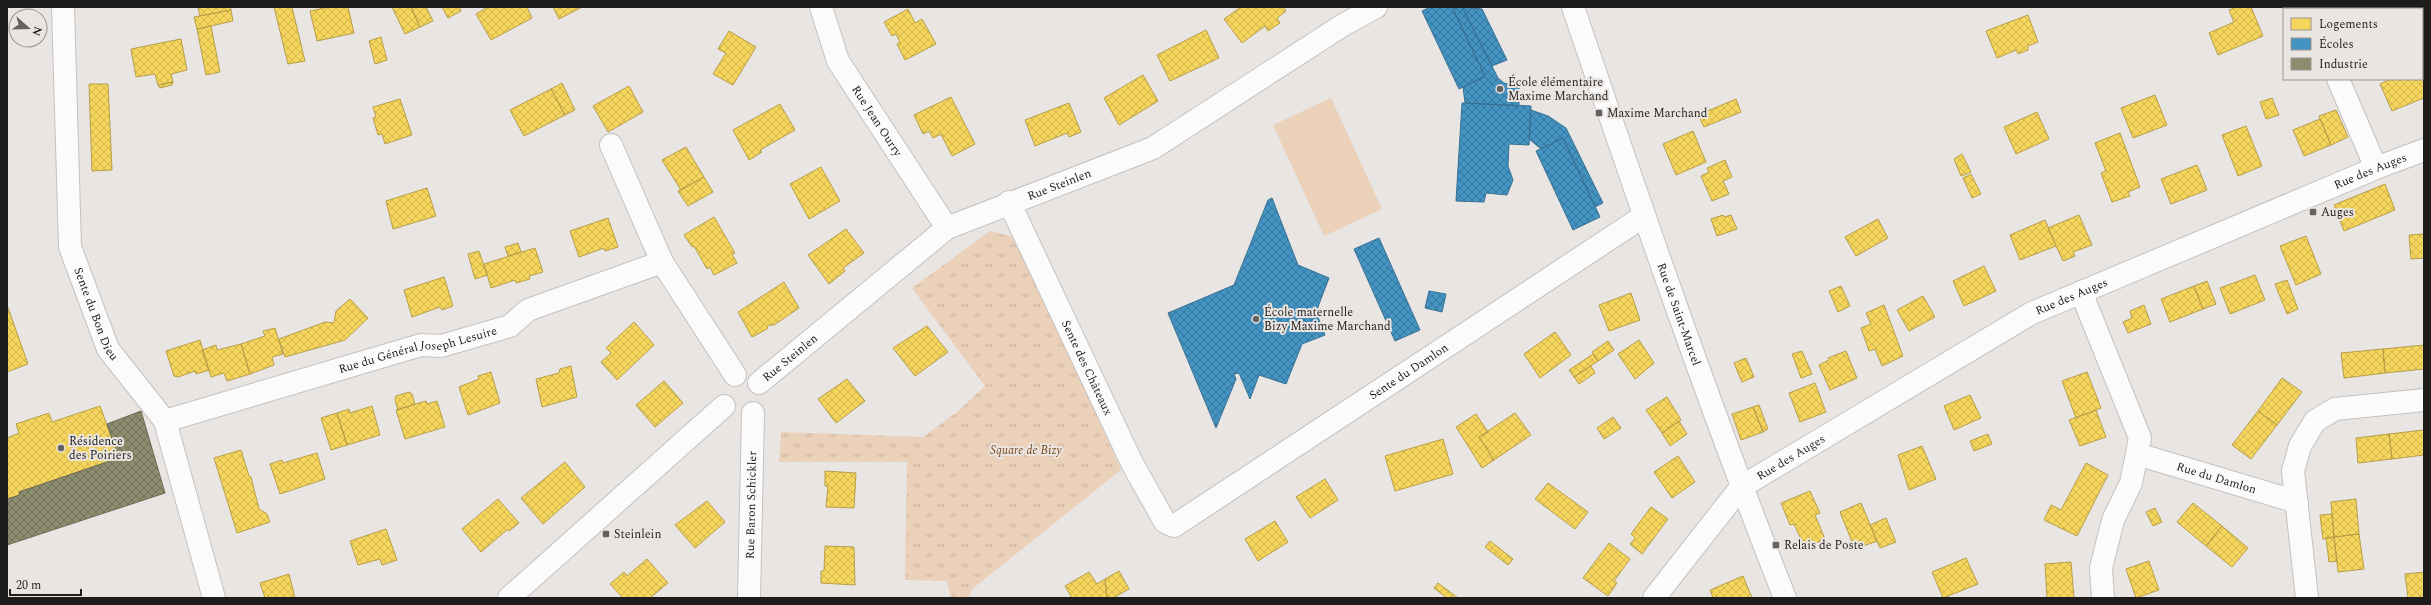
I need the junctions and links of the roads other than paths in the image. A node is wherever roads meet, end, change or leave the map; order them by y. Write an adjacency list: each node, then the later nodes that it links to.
1 (64, 7): 19 (street, Sente du Bon Dieu)
2 (821, 7): 11 (street, Rue Jean Ourry)
3 (1376, 7): 9 (street, Rue Steinlen)
4 (1573, 7): 10 (street, Rue de Saint-Marcel)
5 (2338, 80): 8 (street)
6 (611, 144): 12 (street)
7 (2424, 150): 8 (street, Rue des Auges)
8 (2376, 168): 13 (street, Rue des Auges)
9 (1009, 202): 11 (street, Rue Steinlen); 23 (street, Sente des Châteaux)
10 (1644, 216): 21 (street, Rue de Saint-Marcel); 23 (street, Sente du Damlon)
11 (947, 228): 15 (street, Rue Steinlen)
12 (662, 262): 14 (street); 19 (street, Rue du Général Joseph Lesuire)
13 (2081, 292): 20 (street); 21 (street, Rue des Auges)
14 (735, 375): 15 (street); 17 (street)
15 (759, 383): 18 (street)
16 (2424, 400): 22 (street)
17 (724, 406): 18 (street); 25 (street)
18 (753, 413): 26 (street, Rue Baron Schickler)
19 (165, 421): 24 (street, Sente du Bon Dieu)
20 (2137, 454): 22 (street, Rue du Damlon); 29 (street)
21 (1741, 487): 27 (street); 28 (street, Rue de Saint-Marcel)
22 (2297, 502): 30 (street)
23 (1174, 526)
24 (214, 598)
25 (508, 598)
26 (749, 598)
27 (1654, 598)
28 (1785, 598)
29 (2103, 598)
30 (2308, 598)

